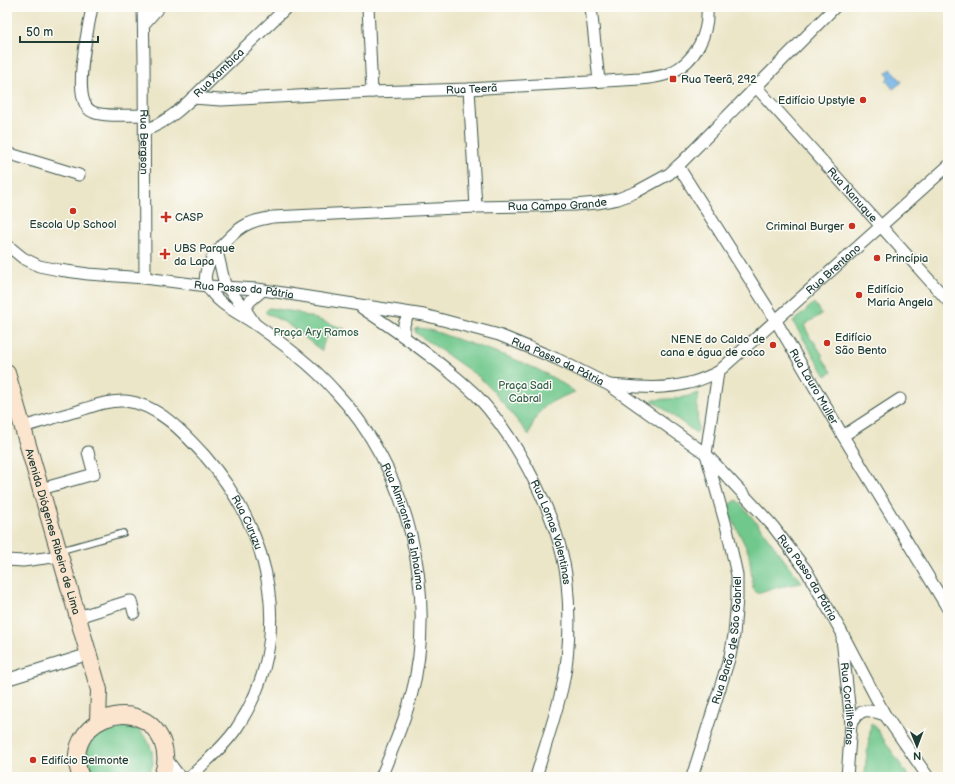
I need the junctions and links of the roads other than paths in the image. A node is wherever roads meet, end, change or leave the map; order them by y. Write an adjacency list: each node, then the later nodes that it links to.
1 (92, 7): 15 (street)
2 (143, 7): 9 (street, Rua Bergson)
3 (159, 7): 9 (street)
4 (287, 7): 14 (street, Rua Xambica)
5 (368, 7): 13 (street)
6 (590, 7): 10 (street)
7 (707, 7): 10 (street, Rua Teerã)
8 (835, 7): 11 (street, Rua Campo Grande)
9 (144, 24): 15 (street, Rua Bergson)
10 (599, 81): 12 (street, Rua Teerã)
11 (756, 88): 18 (street, Rua Campo Grande); 22 (street, Rua Nanuque)
12 (469, 89): 13 (street, Rua Teerã); 21 (street)
13 (372, 92): 14 (street, Rua Teerã)
14 (192, 98): 16 (street, Rua Xambica)
15 (144, 115): 16 (street, Rua Bergson)
16 (145, 130): 25 (street, Rua Bergson)
17 (7, 153): 20 (street)
18 (678, 166): 21 (street, Rua Campo Grande); 34 (street, Rua Lauro Muller)
19 (948, 166): 22 (street, Rua Brentano)
20 (79, 175)
21 (476, 207): 24 (street, Rua Campo Grande)
22 (881, 227): 29 (street, Rua Nanuque); 34 (street, Rua Brentano)
23 (7, 245): 25 (street, Rua Passo da Pátria)
24 (217, 251): 26 (street, Rua Campo Grande); 27 (street)
25 (145, 278): 26 (street, Rua Passo da Pátria)
26 (207, 286): 27 (street, Rua Passo da Pátria); 35 (street, Rua Almirante de Inhaúma)
27 (227, 288): 28 (street, Rua Passo da Pátria); 31 (street)
28 (263, 290): 30 (street, Rua Passo da Pátria); 31 (street)
29 (948, 301)
30 (360, 306): 32 (street, Rua Passo da Pátria); 36 (street, Rua Lomas Valentinas)
31 (245, 309): 35 (street)
32 (387, 310): 33 (street, Rua Passo da Pátria); 36 (street, Rua Lomas Valentinas)
33 (409, 313): 36 (street); 39 (street, Rua Passo da Pátria)
34 (776, 321): 37 (street, Rua Brentano); 43 (street, Rua Lauro Muller)
35 (255, 324): 66 (street, Rua Almirante de Inhaúma)
36 (404, 336): 67 (street, Rua Lomas Valentinas)
37 (718, 372): 39 (street, Rua Brentano); 45 (street)
38 (7, 373): 40 (main road, Avenida Diógenes Ribeiro de Lima)
39 (609, 384): 45 (street, Rua Passo da Pátria)
40 (10, 389): 42 (main road, Avenida Diógenes Ribeiro de Lima)
41 (900, 399): 43 (street)
42 (23, 427): 46 (main road, Avenida Diógenes Ribeiro de Lima); 65 (street, Rua Curuzu)
43 (843, 436): 50 (street, Rua Lauro Muller)
44 (88, 452): 46 (street)
45 (706, 454): 53 (street, Rua Passo da Pátria); 68 (street, Rua Barão de São Gabriel)
46 (41, 490): 48 (main road, Avenida Diógenes Ribeiro de Lima)
47 (123, 533): 48 (lane)
48 (60, 553): 49 (street); 52 (main road, Avenida Diógenes Ribeiro de Lima)
49 (7, 560)
50 (948, 609)
51 (134, 613): 52 (street)
52 (78, 617): 54 (main road, Avenida Diógenes Ribeiro de Lima)
53 (841, 631): 58 (street, Rua Passo da Pátria); 60 (street, Rua Cordilheiras)
54 (89, 654): 55 (street); 56 (main road, Avenida Diógenes Ribeiro de Lima)
55 (12, 678)
56 (99, 690): 57 (main road, Avenida Diógenes Ribeiro de Lima); 59 (main road, Avenida Diógenes Ribeiro de Lima)
57 (118, 715): 59 (main road); 61 (main road)
58 (885, 715): 60 (street); 70 (street, Rua Passo da Pátria)
59 (98, 721): 62 (main road)
60 (850, 724): 69 (street, Rua Cordilheiras)
61 (166, 756): 63 (main road); 64 (street)
62 (81, 777)
63 (161, 777)
64 (180, 777)
65 (190, 777)
66 (381, 777)
67 (536, 777)
68 (692, 777)
69 (847, 777)
70 (928, 777)

